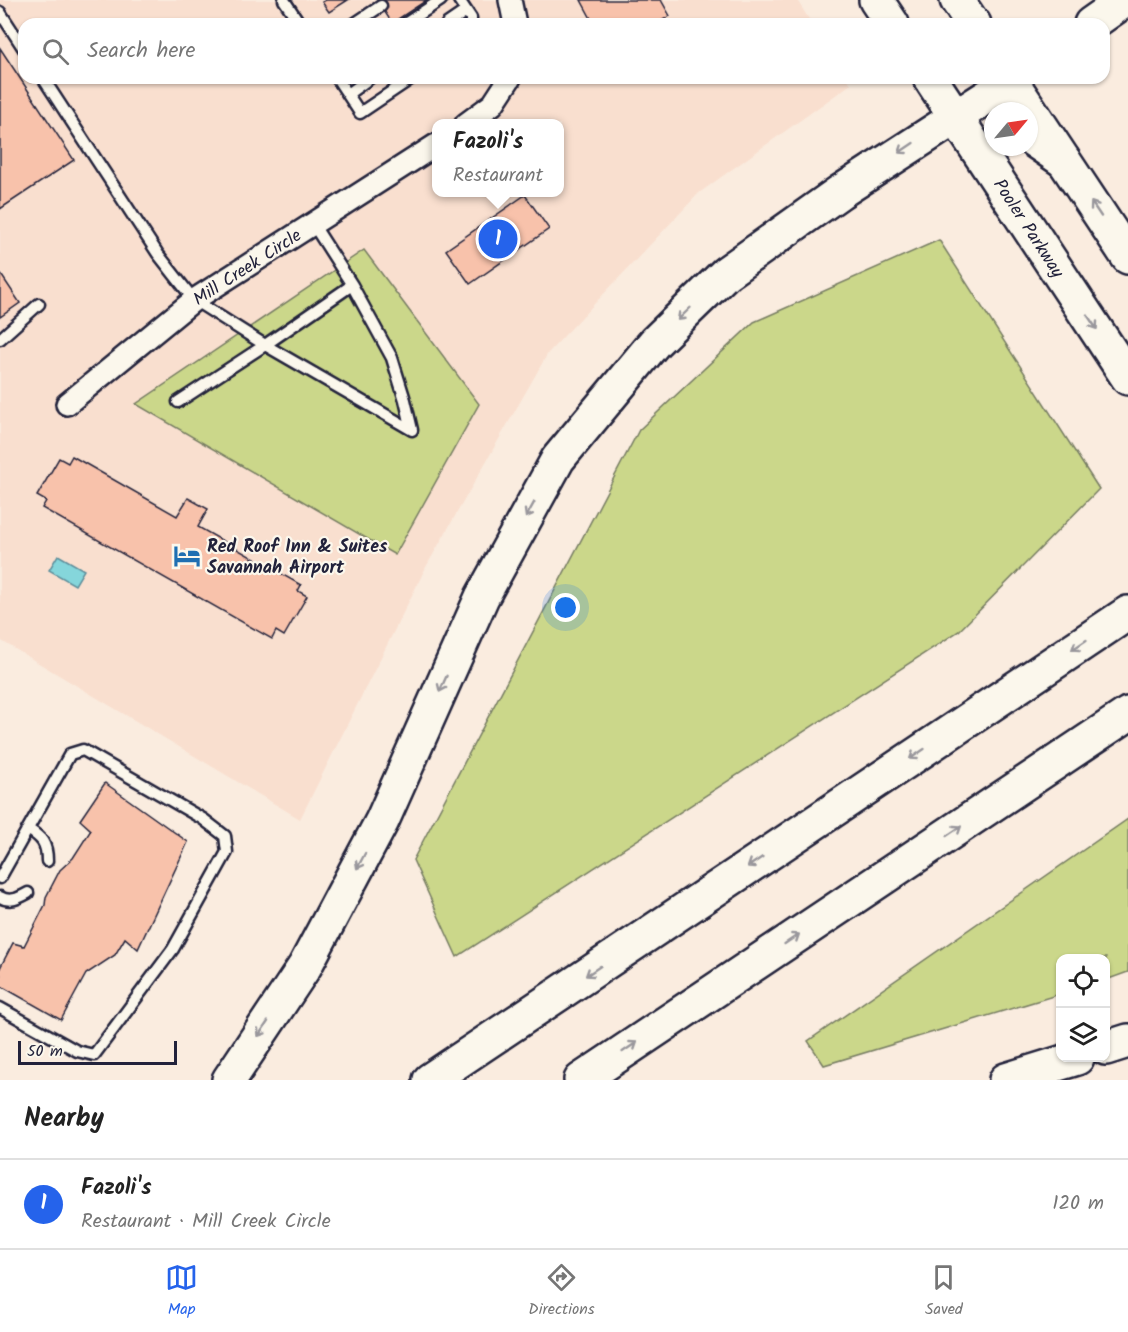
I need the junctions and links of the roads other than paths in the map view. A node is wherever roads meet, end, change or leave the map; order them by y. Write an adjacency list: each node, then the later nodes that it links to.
1 (441, 0): 13 (lane)
2 (459, 0): 9 (lane)
3 (510, 0): 16 (street)
4 (876, 0): 17 (main road)
5 (957, 0): 18 (main road)
6 (1125, 0): 19 (main road)
7 (289, 2): 11 (lane)
8 (381, 6): 12 (lane)
9 (466, 11): 14 (lane); 15 (lane)
10 (0, 12): 20 (lane)
11 (297, 18)
12 (363, 18)
13 (414, 18)
14 (456, 18)
15 (471, 18)
16 (514, 18)
17 (888, 18)
18 (970, 18)
19 (1100, 18)
20 (18, 40)
21 (47, 84): 39 (lane)
22 (341, 84): 29 (lane)
23 (362, 84): 29 (lane)
24 (403, 84): 29 (lane)
25 (506, 84): 31 (street)
26 (934, 84): 30 (main road, Pooler Parkway)
27 (1004, 84): 30 (main road)
28 (1015, 84): 35 (main road)
29 (348, 94)
30 (955, 116): 32 (main road); 43 (main road, Pooler Parkway, one-way to 43); 57 (main road, one-way to 57)
31 (472, 119)
32 (984, 121)
33 (1038, 143): 35 (main road)
34 (432, 148): 36 (street, Mill Creek Circle)
35 (1064, 161): 37 (main road, one-way to 35)
36 (314, 224): 38 (lane); 39 (street, Mill Creek Circle)
37 (1128, 256)
38 (352, 285): 42 (lane); 42 (lane)
39 (194, 300): 42 (lane); 45 (street, Mill Creek Circle)
40 (39, 303): 41 (lane)
41 (0, 339)
42 (266, 345): 44 (lane)
43 (1128, 378)
44 (178, 402)
45 (67, 404)
46 (1128, 613): 58 (main road, one-way to 58)
47 (1128, 714): 59 (main road, one-way to 47)
48 (28, 829): 49 (lane); 50 (lane); 53 (lane)
49 (47, 861)
50 (0, 878)
51 (28, 893): 52 (lane)
52 (0, 897)
53 (0, 1008)
54 (1128, 1041): 55 (main road)
55 (1110, 1047)
56 (1064, 1062): 60 (main road)
57 (229, 1080)
58 (430, 1080)
59 (581, 1080)
60 (1006, 1080)

